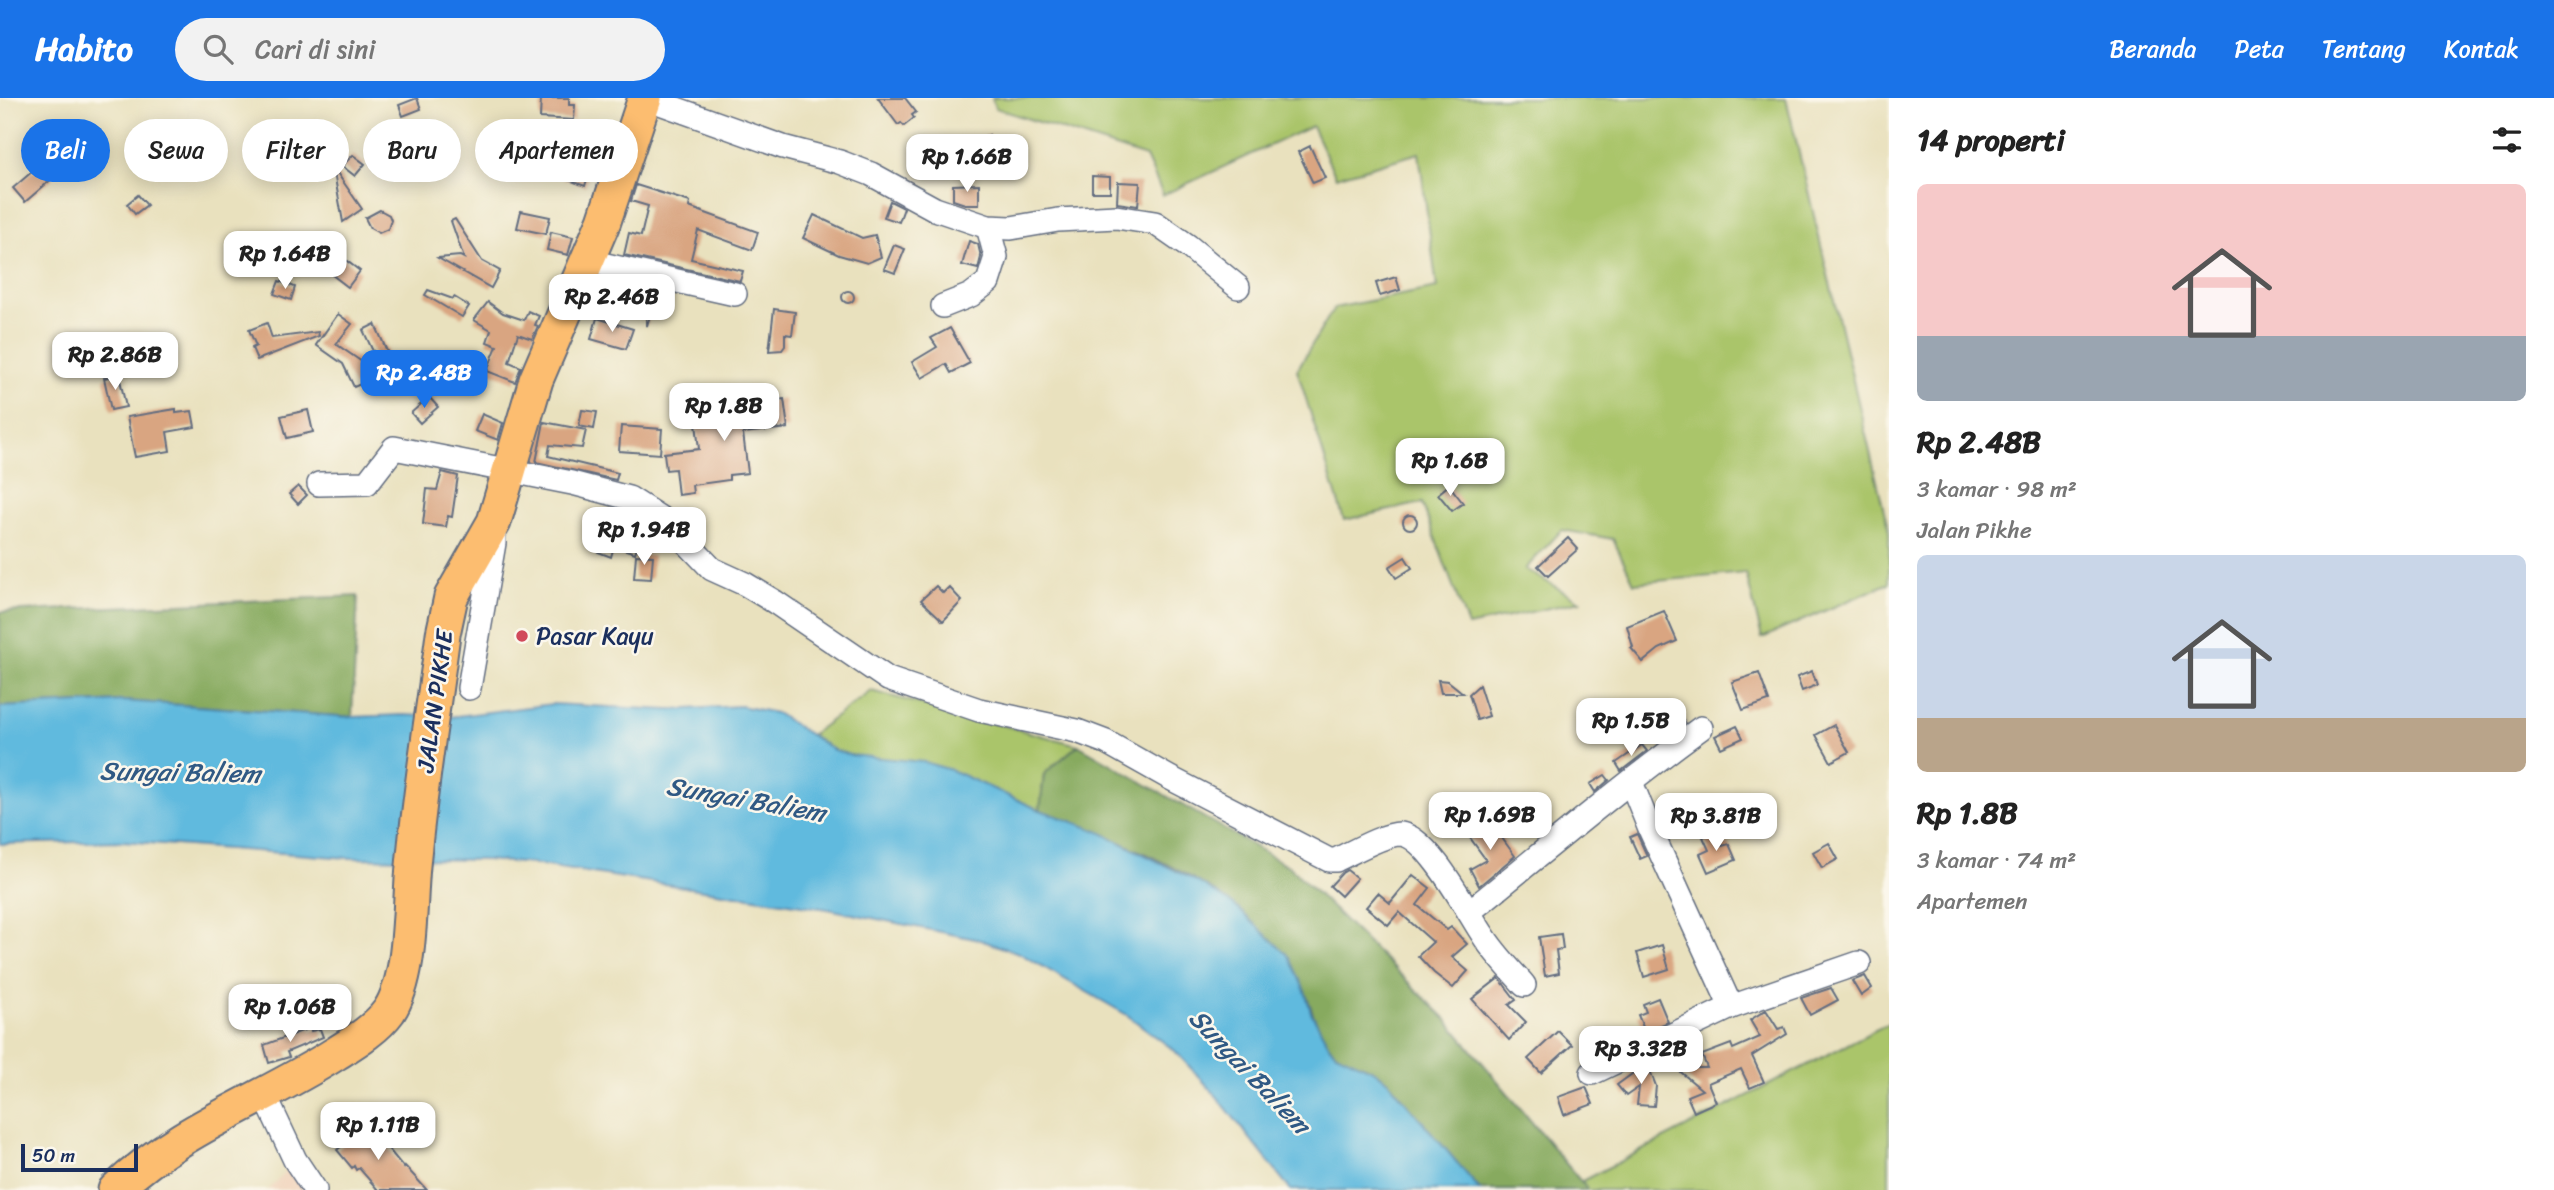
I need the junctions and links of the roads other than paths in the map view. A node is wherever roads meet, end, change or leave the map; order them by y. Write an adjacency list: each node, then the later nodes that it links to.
1 (646, 98): 2 (street); 3 (highway, JALAN PIKHE)
2 (988, 227): 4 (street); 6 (street)
3 (588, 261): 5 (street); 7 (highway, JALAN PIKHE)
4 (1238, 287)
5 (735, 294)
6 (943, 306)
7 (511, 471): 8 (street); 9 (highway, JALAN PIKHE); 13 (street)
8 (319, 484)
9 (494, 522): 10 (street); 18 (highway, JALAN PIKHE)
10 (469, 688)
11 (1701, 728): 12 (street)
12 (1631, 782): 13 (street); 16 (street)
13 (1469, 912): 15 (street)
14 (1859, 963): 16 (street)
15 (1524, 985)
16 (1731, 1007): 17 (street)
17 (1592, 1073)
18 (264, 1094): 19 (highway, JALAN PIKHE); 20 (street)
19 (115, 1190)
20 (314, 1190)

